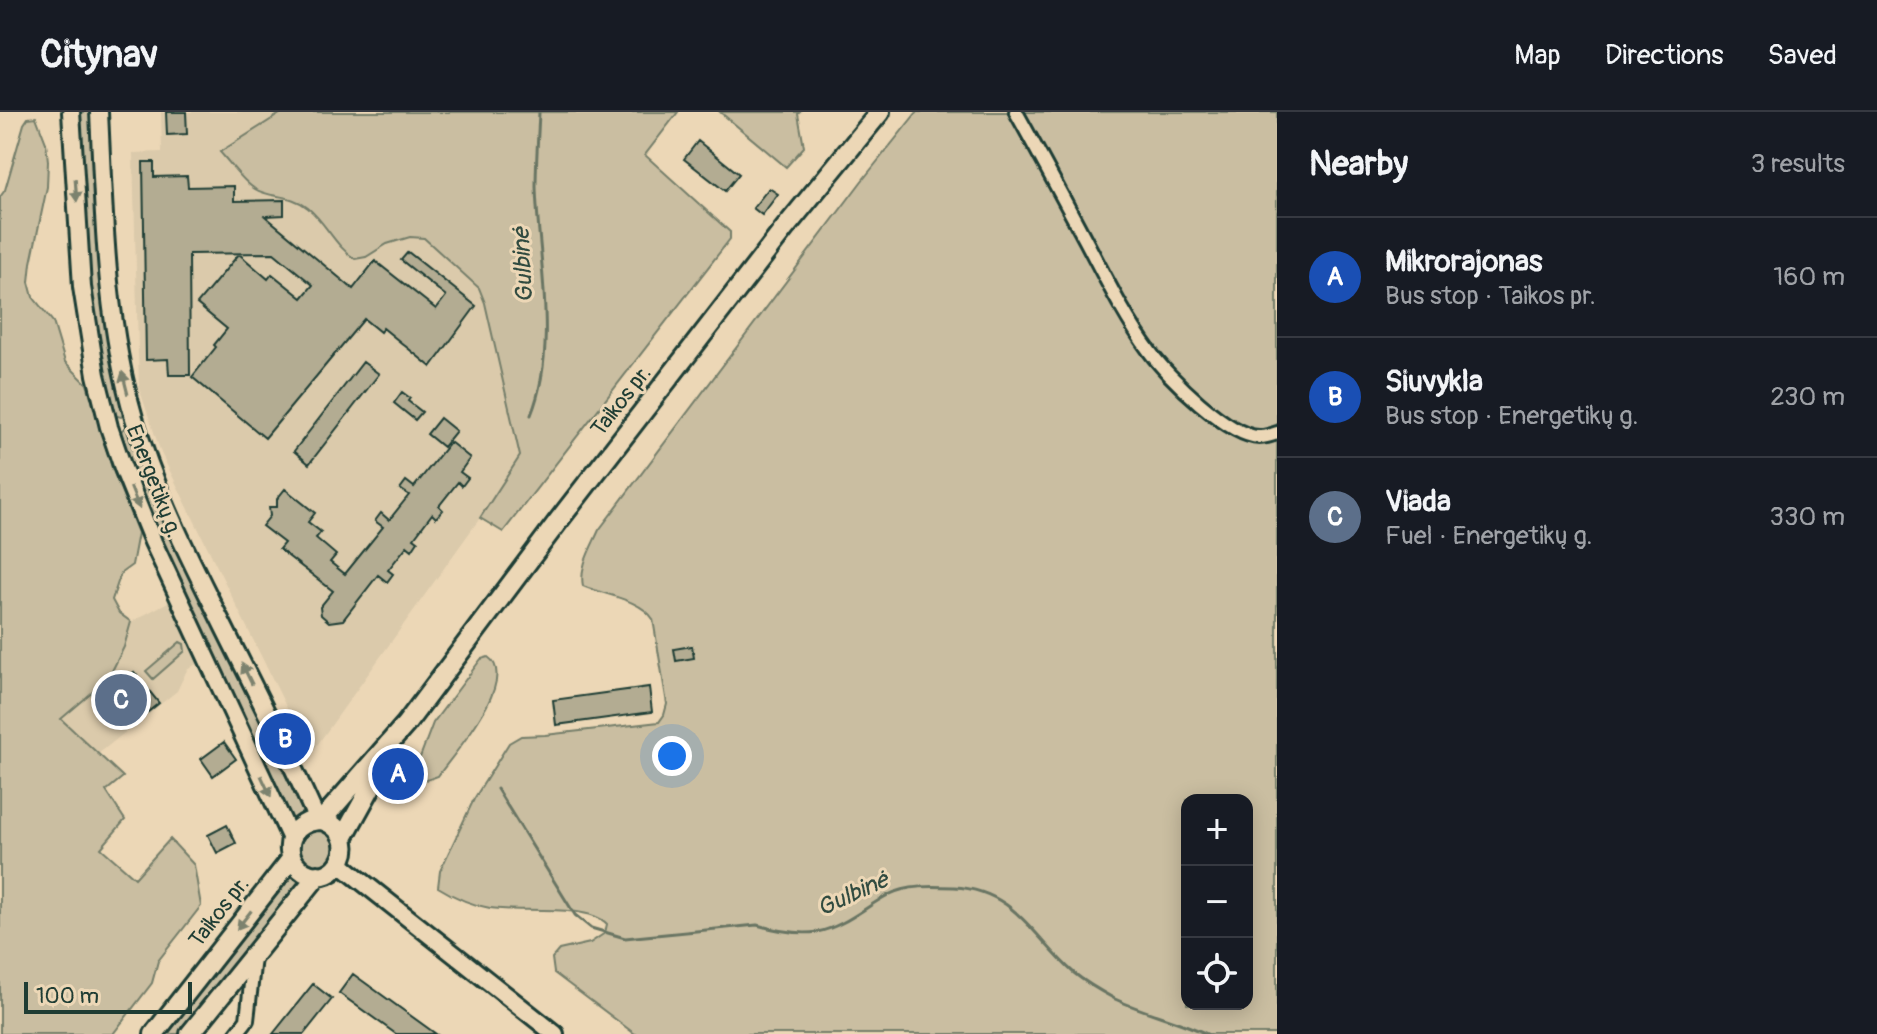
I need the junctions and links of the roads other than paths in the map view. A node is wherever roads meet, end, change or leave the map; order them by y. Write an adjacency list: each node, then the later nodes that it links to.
1 (71, 112): 6 (main road, Energetikų g., one-way to 6)
2 (99, 112): 5 (main road, Energetikų g., one-way to 2)
3 (880, 112): 8 (main road, Taikos pr.)
4 (1016, 112): 7 (street)
5 (134, 420): 6 (main road); 9 (main road, Energetikų g., one-way to 5)
6 (109, 427): 11 (main road, Energetikų g., one-way to 11)
7 (1277, 433)
8 (406, 724): 9 (main road, Taikos pr.); 10 (main road, Taikos pr.)
9 (320, 820): 10 (main road); 11 (main road, Taikos pr.)
10 (343, 838): 12 (main road, Taikos pr.)
11 (291, 849): 13 (main road); 15 (main road, Taikos pr., one-way to 15)
12 (340, 864): 13 (main road); 18 (main road)
13 (318, 875): 14 (main road)
14 (255, 954): 16 (main road); 17 (street)
15 (154, 1034)
16 (190, 1034)
17 (236, 1034)
18 (555, 1034)

